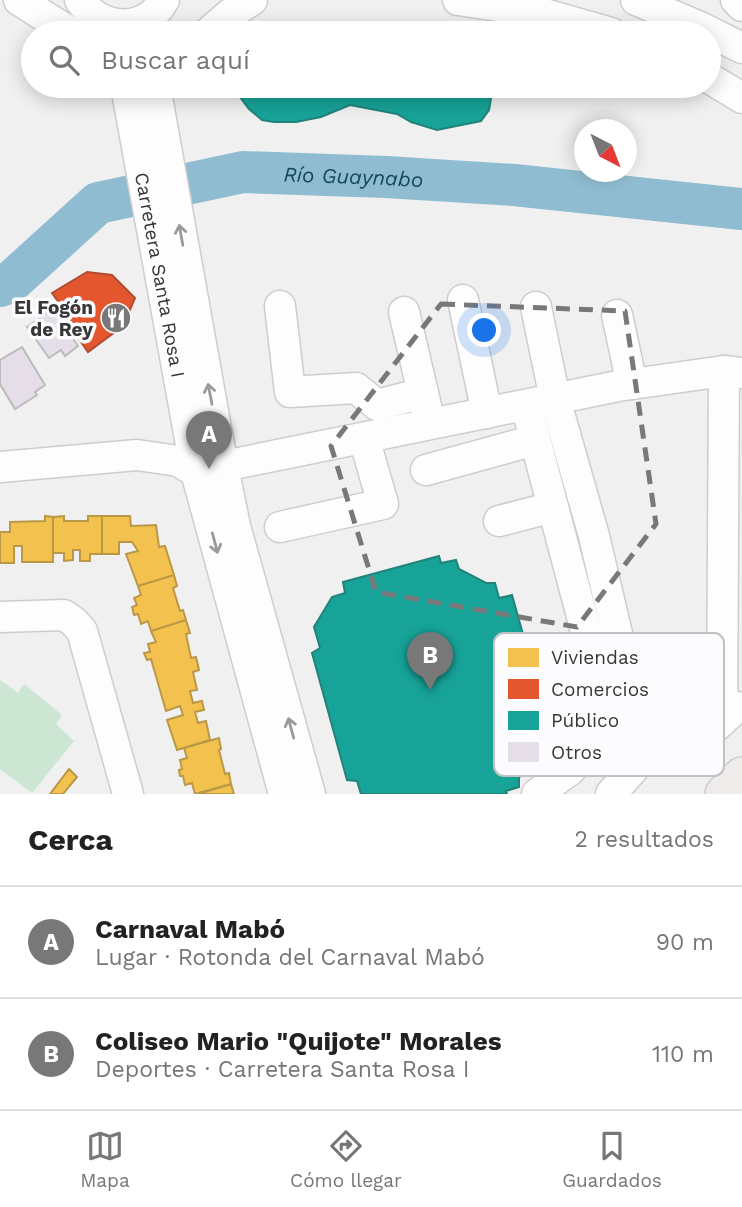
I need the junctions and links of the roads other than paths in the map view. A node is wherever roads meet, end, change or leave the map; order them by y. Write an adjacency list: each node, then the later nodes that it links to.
1 (19, 0): 10 (street)
2 (80, 0): 11 (street)
3 (164, 0): 4 (street); 12 (street)
4 (170, 0)
5 (253, 0): 13 (street)
6 (458, 0): 14 (street)
7 (635, 0): 15 (street)
8 (736, 0): 9 (street)
9 (742, 6)
10 (52, 21)
11 (110, 21)
12 (140, 21)
13 (222, 21)
14 (569, 21)
15 (686, 21)
16 (721, 38): 17 (street)
17 (742, 48)
18 (721, 85): 19 (street)
19 (742, 97)
20 (143, 98): 37 (street, Carretera Santa Rosa I)
21 (463, 300): 31 (street)
22 (280, 306): 28 (street)
23 (536, 307): 29 (street)
24 (404, 312): 28 (street)
25 (617, 316): 27 (street)
26 (733, 372): 27 (street); 48 (street)
27 (632, 384): 29 (street)
28 (423, 393): 32 (street)
29 (555, 399): 30 (street); 35 (street)
30 (526, 405): 31 (street); 34 (street)
31 (487, 412): 32 (street)
32 (430, 424): 33 (street)
33 (365, 438): 37 (street); 42 (street)
34 (538, 452): 35 (street); 38 (street); 39 (street)
35 (573, 457): 41 (street)
36 (0, 467): 37 (street)
37 (210, 469): 53 (street, Carretera Santa Rosa I, one-way to 53); 54 (street, Carretera Santa Rosa I, one-way to 37)
38 (426, 470)
39 (556, 518): 40 (street); 41 (street); 44 (street)
40 (499, 521)
41 (590, 521): 43 (street)
42 (280, 527)
43 (603, 573): 44 (street); 47 (street)
44 (572, 579): 46 (street)
45 (0, 617): 52 (street)
46 (586, 633)
47 (617, 633)
48 (732, 712)
49 (563, 776): 55 (street)
50 (627, 776): 56 (street)
51 (742, 776): 57 (main road)
52 (128, 794)
53 (284, 794)
54 (310, 794)
55 (537, 794)
56 (611, 794)
57 (724, 794)

